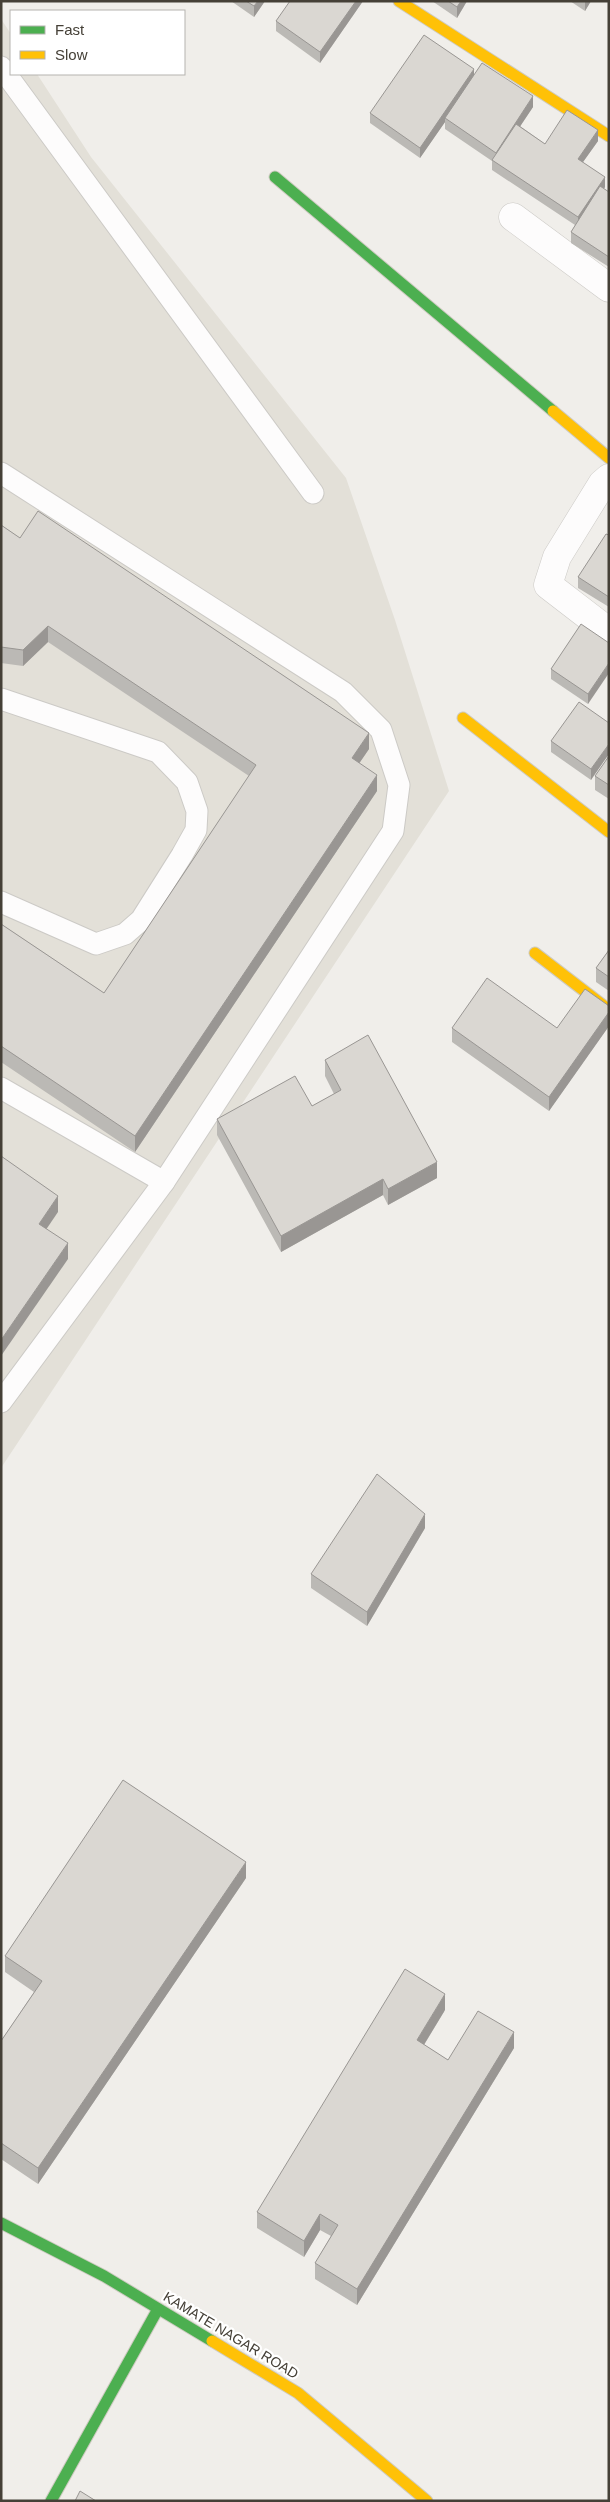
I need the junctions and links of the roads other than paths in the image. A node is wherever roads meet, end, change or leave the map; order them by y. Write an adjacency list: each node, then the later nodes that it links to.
1 (399, 1): 3 (street)
2 (1, 67): 10 (lane)
3 (609, 136)
4 (275, 177): 7 (street)
5 (513, 217): 6 (street)
6 (609, 288)
7 (609, 458)
8 (1, 474): 19 (lane)
9 (609, 478): 11 (street)
10 (313, 493)
11 (609, 632)
12 (1, 699): 15 (lane)
13 (463, 718): 14 (street)
14 (609, 832)
15 (1, 902)
16 (535, 953): 17 (street)
17 (609, 1010)
18 (1, 1088): 19 (lane)
19 (164, 1182): 20 (lane)
20 (1, 1402)
21 (1, 2223): 22 (street, KAMATE NAGAR ROAD)
22 (158, 2309): 23 (street, KAMATE NAGAR ROAD); 24 (street)
23 (411, 2495)
24 (51, 2501)

